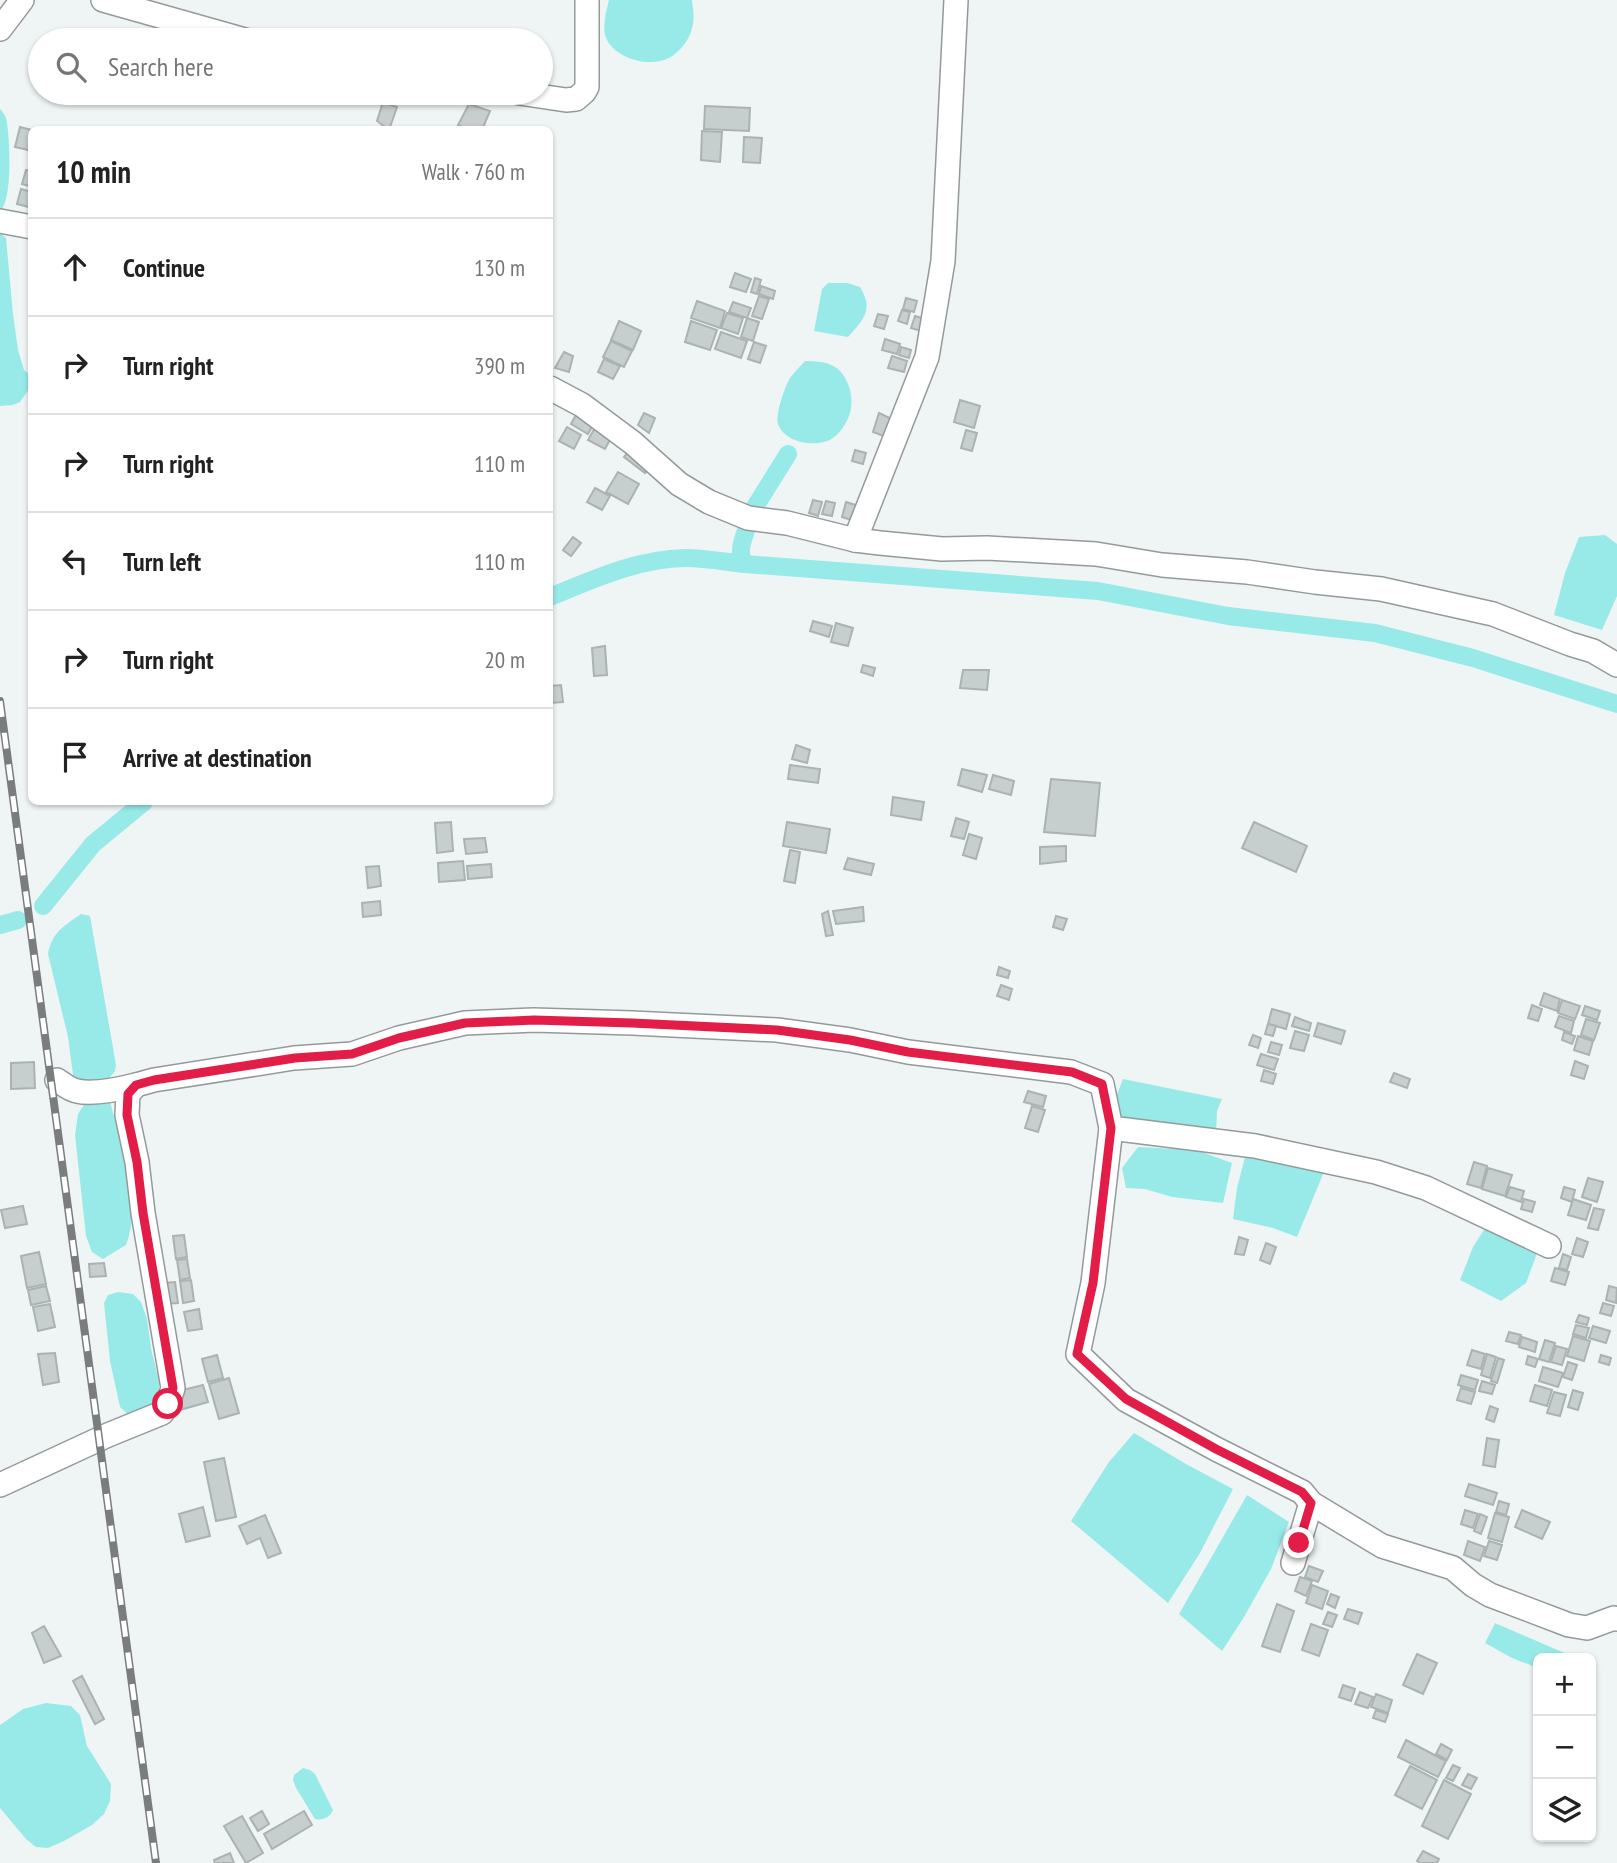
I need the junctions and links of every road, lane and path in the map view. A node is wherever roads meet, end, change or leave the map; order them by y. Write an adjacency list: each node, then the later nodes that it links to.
1 (22, 0): 6 (street)
2 (103, 0): 5 (street)
3 (587, 0): 7 (street)
4 (956, 0): 11 (street)
5 (203, 28)
6 (0, 29)
7 (553, 98)
8 (0, 221): 9 (street)
9 (28, 226)
10 (553, 390): 11 (street)
11 (855, 540): 12 (street)
12 (1617, 665)
13 (57, 1080): 14 (street)
14 (136, 1085): 15 (street); 17 (street)
15 (1111, 1128): 16 (street); 18 (street)
16 (1549, 1246)
17 (0, 1485)
18 (1311, 1503): 19 (street); 20 (street)
19 (1293, 1563)
20 (1617, 1619)

